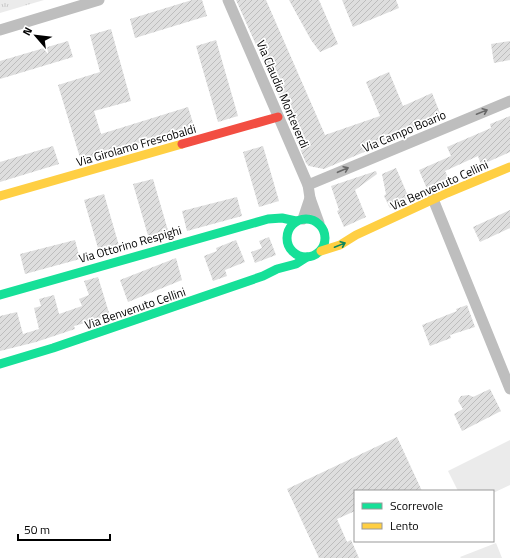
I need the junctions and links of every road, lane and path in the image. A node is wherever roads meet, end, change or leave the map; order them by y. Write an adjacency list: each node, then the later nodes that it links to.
1 (99, 0): 3 (street)
2 (228, 0): 5 (street, Via Claudio Monteverdi)
3 (0, 30)
4 (510, 101): 7 (street, Via Campo Boario, one-way to 4)
5 (278, 117): 7 (street, Via Claudio Monteverdi); 8 (street, Via Girolamo Frescobaldi)
6 (510, 167): 10 (street, Via Benvenuto Cellini)
7 (308, 185): 9 (street, Via Claudio Monteverdi)
8 (0, 196)
9 (310, 198): 12 (street, Via Claudio Monteverdi); 13 (street, Via Claudio Monteverdi)
10 (433, 200): 14 (street, Via Benvenuto Cellini); 21 (street)
11 (268, 219): 12 (street, Via Ottorino Respighi); 19 (street, Via Ottorino Respighi)
12 (296, 223): 13 (street); 15 (street)
13 (322, 227): 14 (street); 16 (street)
14 (356, 235): 16 (street, Via Benvenuto Cellini, one-way to 14)
15 (292, 251): 17 (street); 18 (street, Via Benvenuto Cellini)
16 (321, 251): 17 (street)
17 (307, 257): 18 (street, Via Benvenuto Cellini)
18 (277, 270): 20 (street, Via Benvenuto Cellini)
19 (0, 295)
20 (0, 364)
21 (510, 389)

